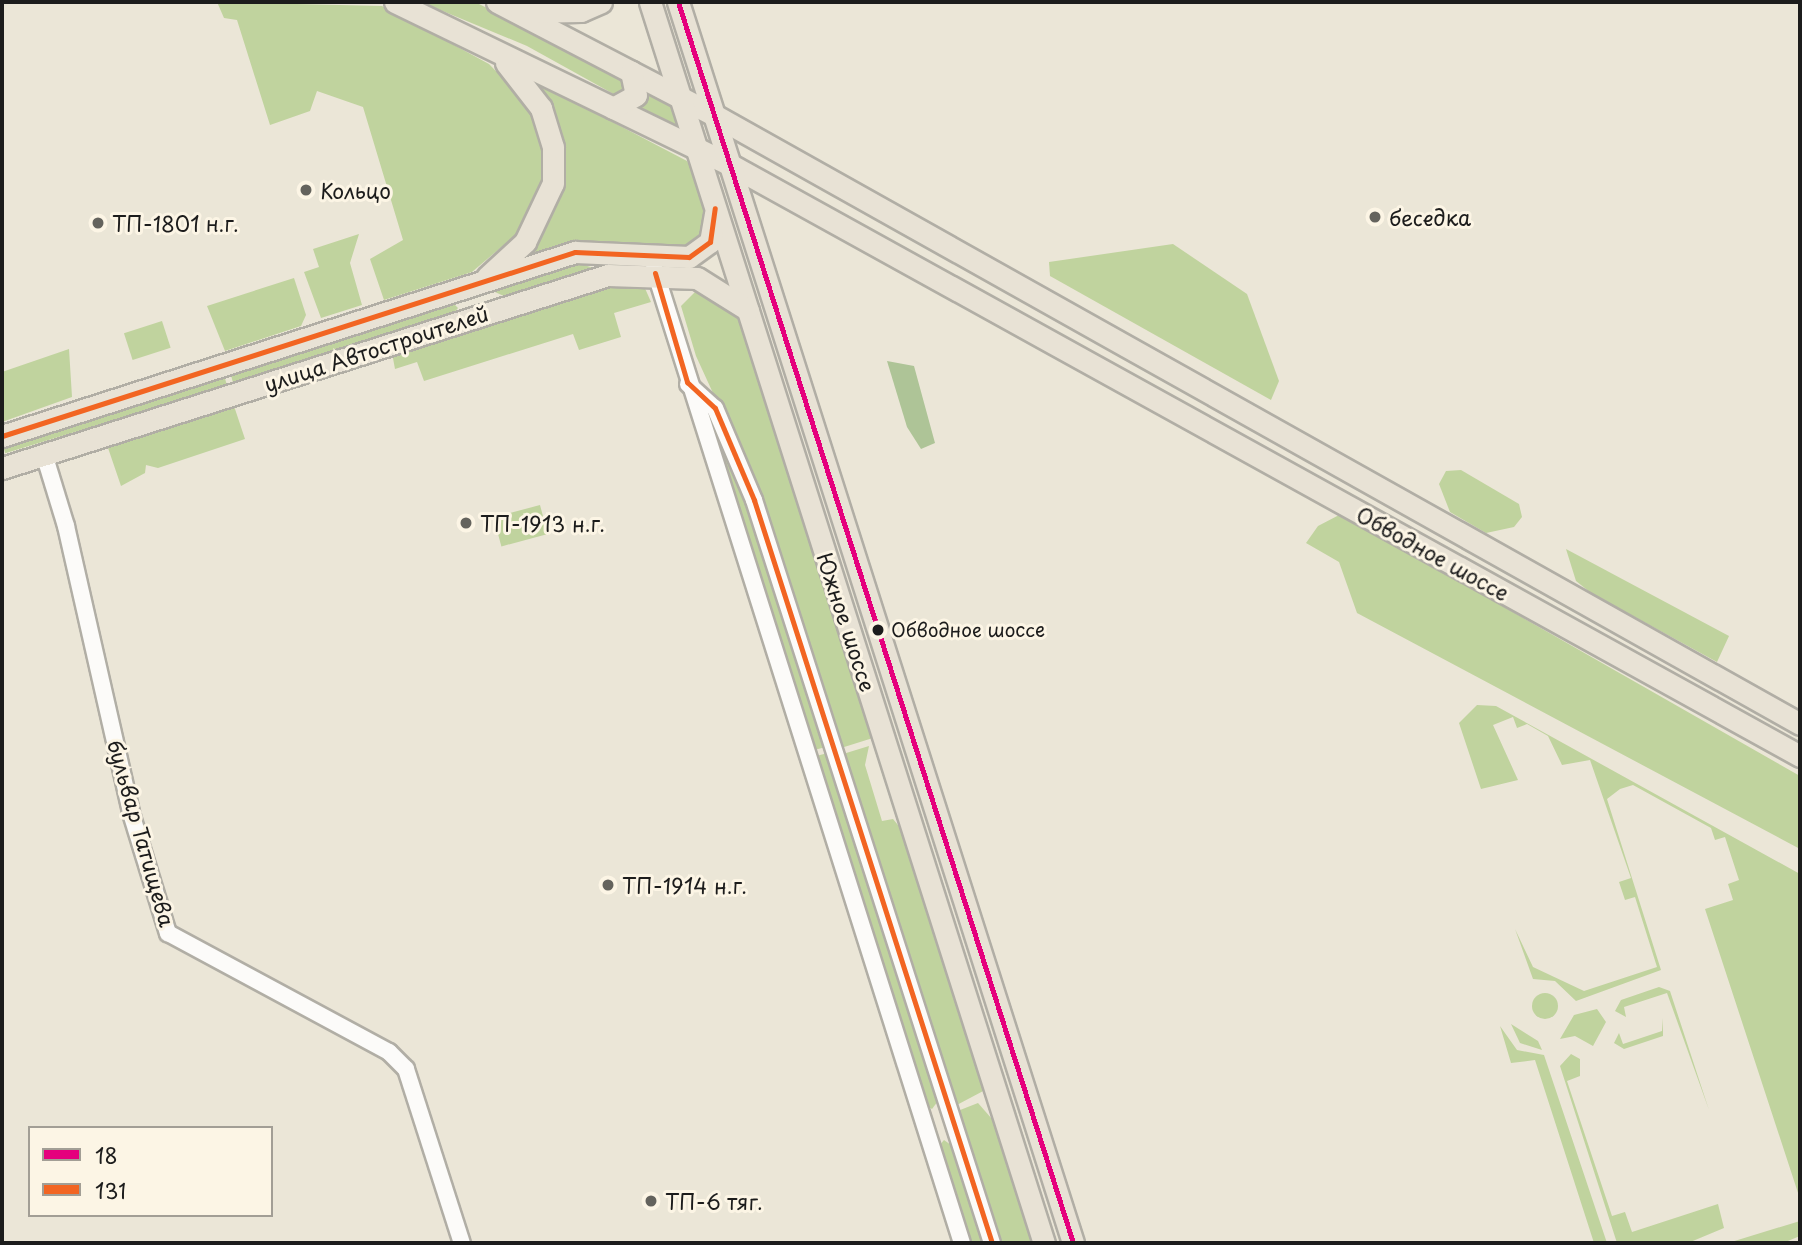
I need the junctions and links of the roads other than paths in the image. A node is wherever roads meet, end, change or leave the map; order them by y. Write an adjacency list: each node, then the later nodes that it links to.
1 (392, 2): 7 (main road, Обводное шоссе)
2 (497, 2): 6 (main road, Обводное шоссе)
3 (601, 2): 6 (main road)
4 (650, 2): 9 (main road, Южное шоссе)
5 (678, 2): 11 (main road, Южное шоссе)
6 (517, 12): 8 (main road, Обводное шоссе)
7 (500, 56): 10 (main road, Обводное шоссе); 16 (main road, улица Автостроителей)
8 (631, 72): 9 (main road, Обводное шоссе); 10 (main road)
9 (681, 99): 11 (main road, Обводное шоссе); 12 (main road, Южное шоссе)
10 (613, 108): 12 (main road, Обводное шоссе)
11 (714, 115): 13 (main road, Южное шоссе); 23 (main road, Обводное шоссе)
12 (697, 148): 13 (main road, Обводное шоссе); 14 (main road, Южное шоссе)
13 (729, 164): 24 (main road, Обводное шоссе); 29 (main road, Южное шоссе)
14 (715, 208): 15 (main road, улица Автостроителей); 17 (main road, Южное шоссе)
15 (653, 266): 16 (main road, улица Автостроителей); 17 (main road, улица Автостроителей); 18 (main road, улица Автостроителей); 19 (street)
16 (468, 288): 18 (main road); 20 (main road, улица Автостроителей)
17 (748, 310): 28 (main road, Южное шоссе)
18 (470, 319): 21 (main road, улица Автостроителей)
19 (687, 382): 26 (street); 27 (street)
20 (2, 436)
21 (44, 454): 22 (main road, улица Автостроителей); 25 (street, бульвар Татищева)
22 (2, 468)
23 (1800, 724)
24 (1800, 756)
25 (461, 1243)
26 (962, 1243)
27 (992, 1243)
28 (1044, 1243)
29 (1073, 1243)

